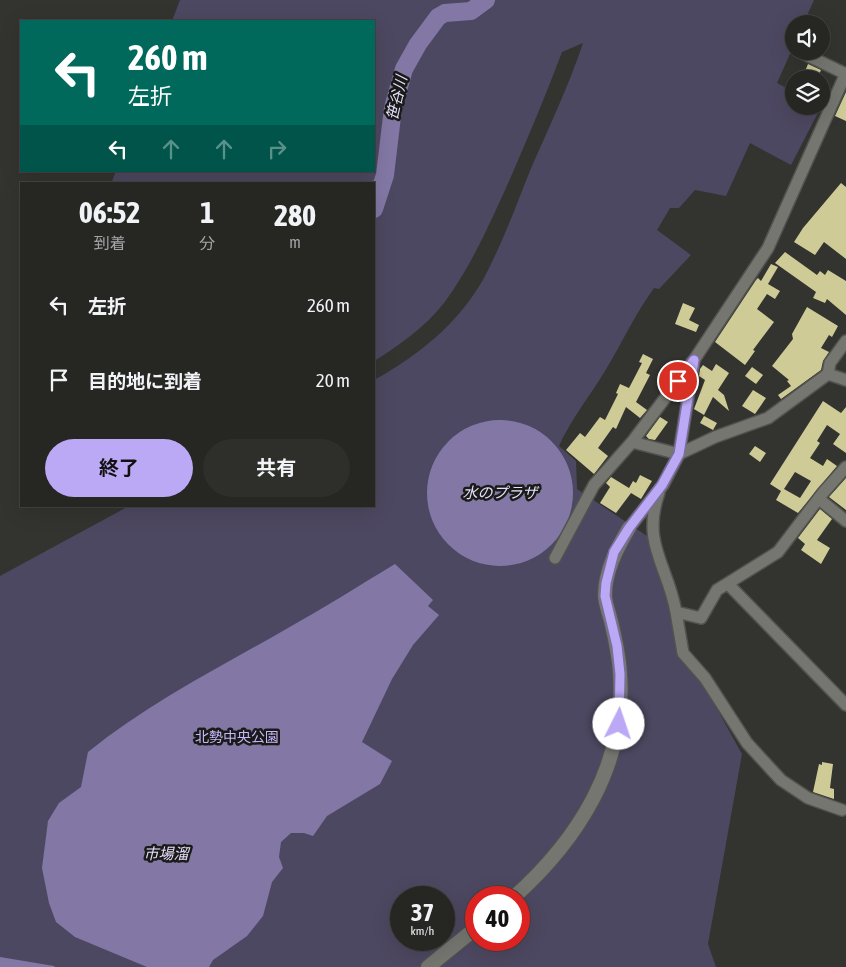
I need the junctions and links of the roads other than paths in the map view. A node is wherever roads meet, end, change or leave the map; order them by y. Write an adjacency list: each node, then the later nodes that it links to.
1 (818, 60): 2 (street)
2 (846, 73): 4 (street)
3 (846, 341): 5 (street)
4 (694, 360): 7 (street); 8 (street)
5 (828, 374): 6 (street); 8 (street)
6 (846, 380)
7 (632, 442): 8 (street); 14 (street)
8 (679, 454): 10 (street)
9 (846, 467): 11 (street)
10 (662, 485): 13 (street); 16 (street)
11 (819, 499): 12 (street); 15 (street)
12 (846, 521)
13 (629, 528): 19 (street)
14 (555, 558)
15 (728, 584): 16 (street); 17 (street)
16 (676, 612): 18 (street)
17 (846, 705)
18 (842, 810)
19 (527, 886)
20 (465, 937): 21 (street)
21 (428, 967)

